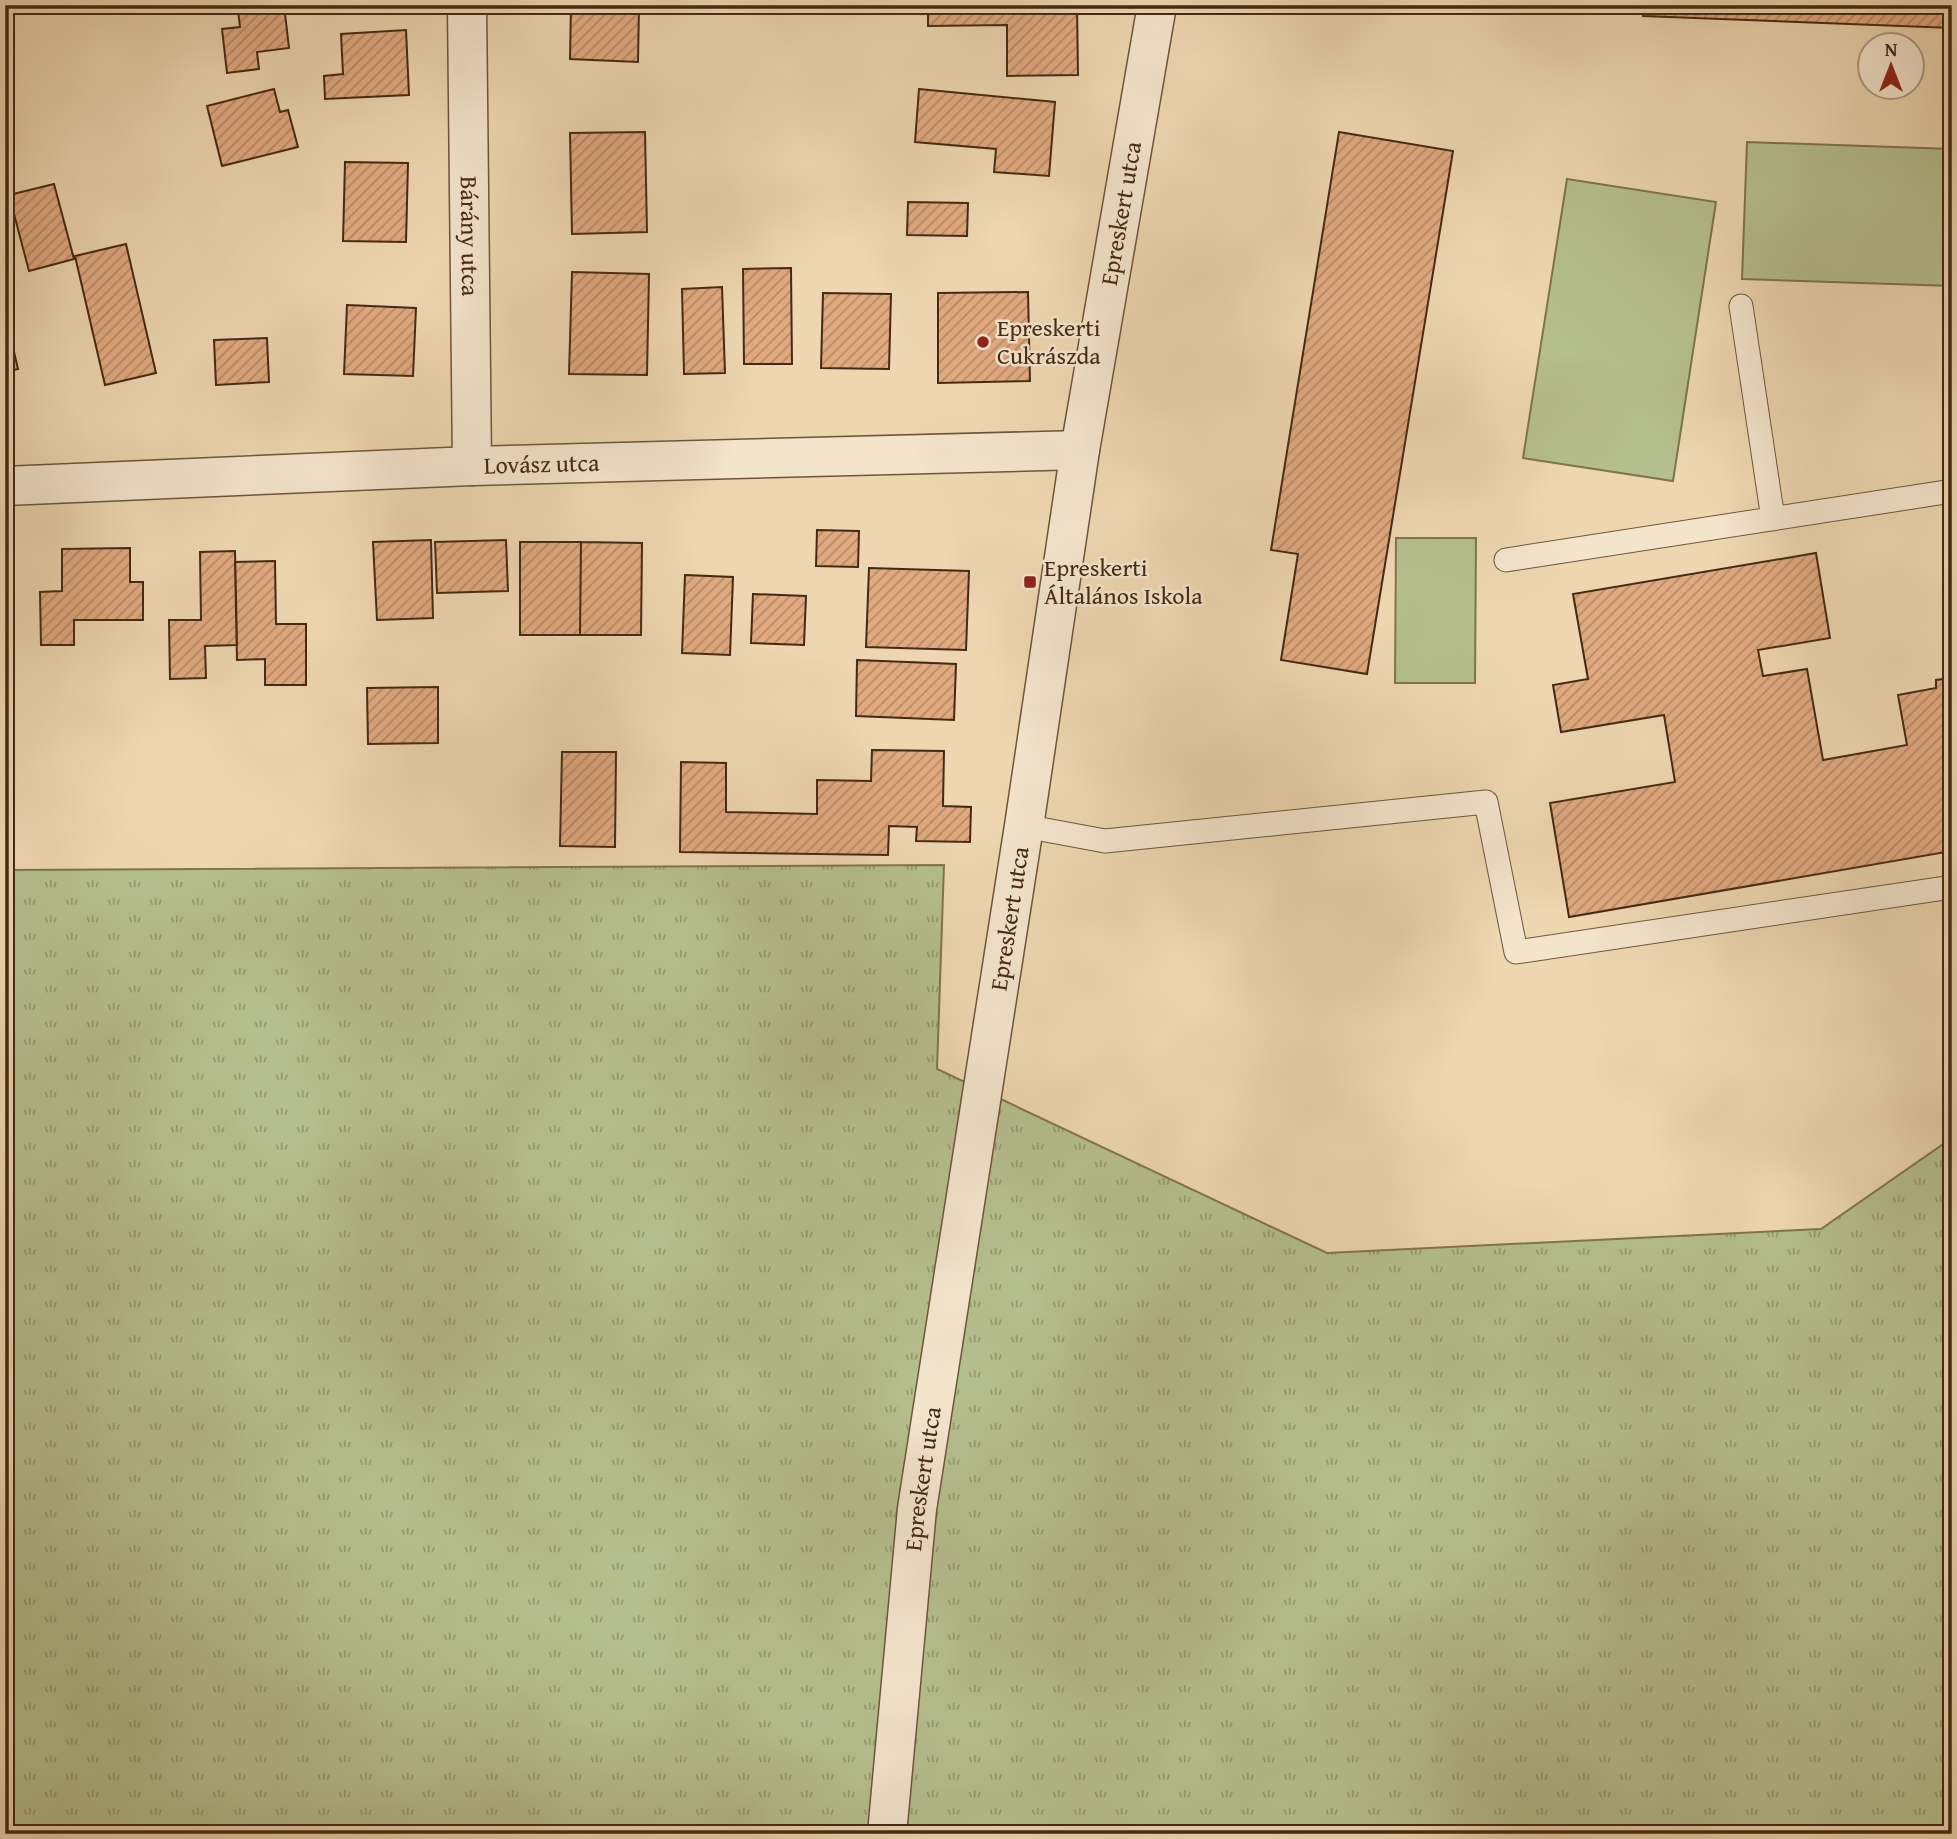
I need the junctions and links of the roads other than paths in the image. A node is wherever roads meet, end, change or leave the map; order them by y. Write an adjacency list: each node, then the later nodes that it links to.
1 (467, 5): 5 (street, Bárány utca)
2 (1157, 5): 4 (street, Epreskert utca)
3 (1741, 306): 8 (lane)
4 (1080, 450): 5 (street, Lovász utca); 10 (street, Epreskert utca)
5 (472, 466): 6 (street, Lovász utca)
6 (5, 486)
7 (1952, 491): 8 (lane)
8 (1773, 519): 9 (lane)
9 (1506, 561)
10 (1024, 826): 11 (lane); 12 (street, Epreskert utca)
11 (1952, 887)
12 (887, 1834)

